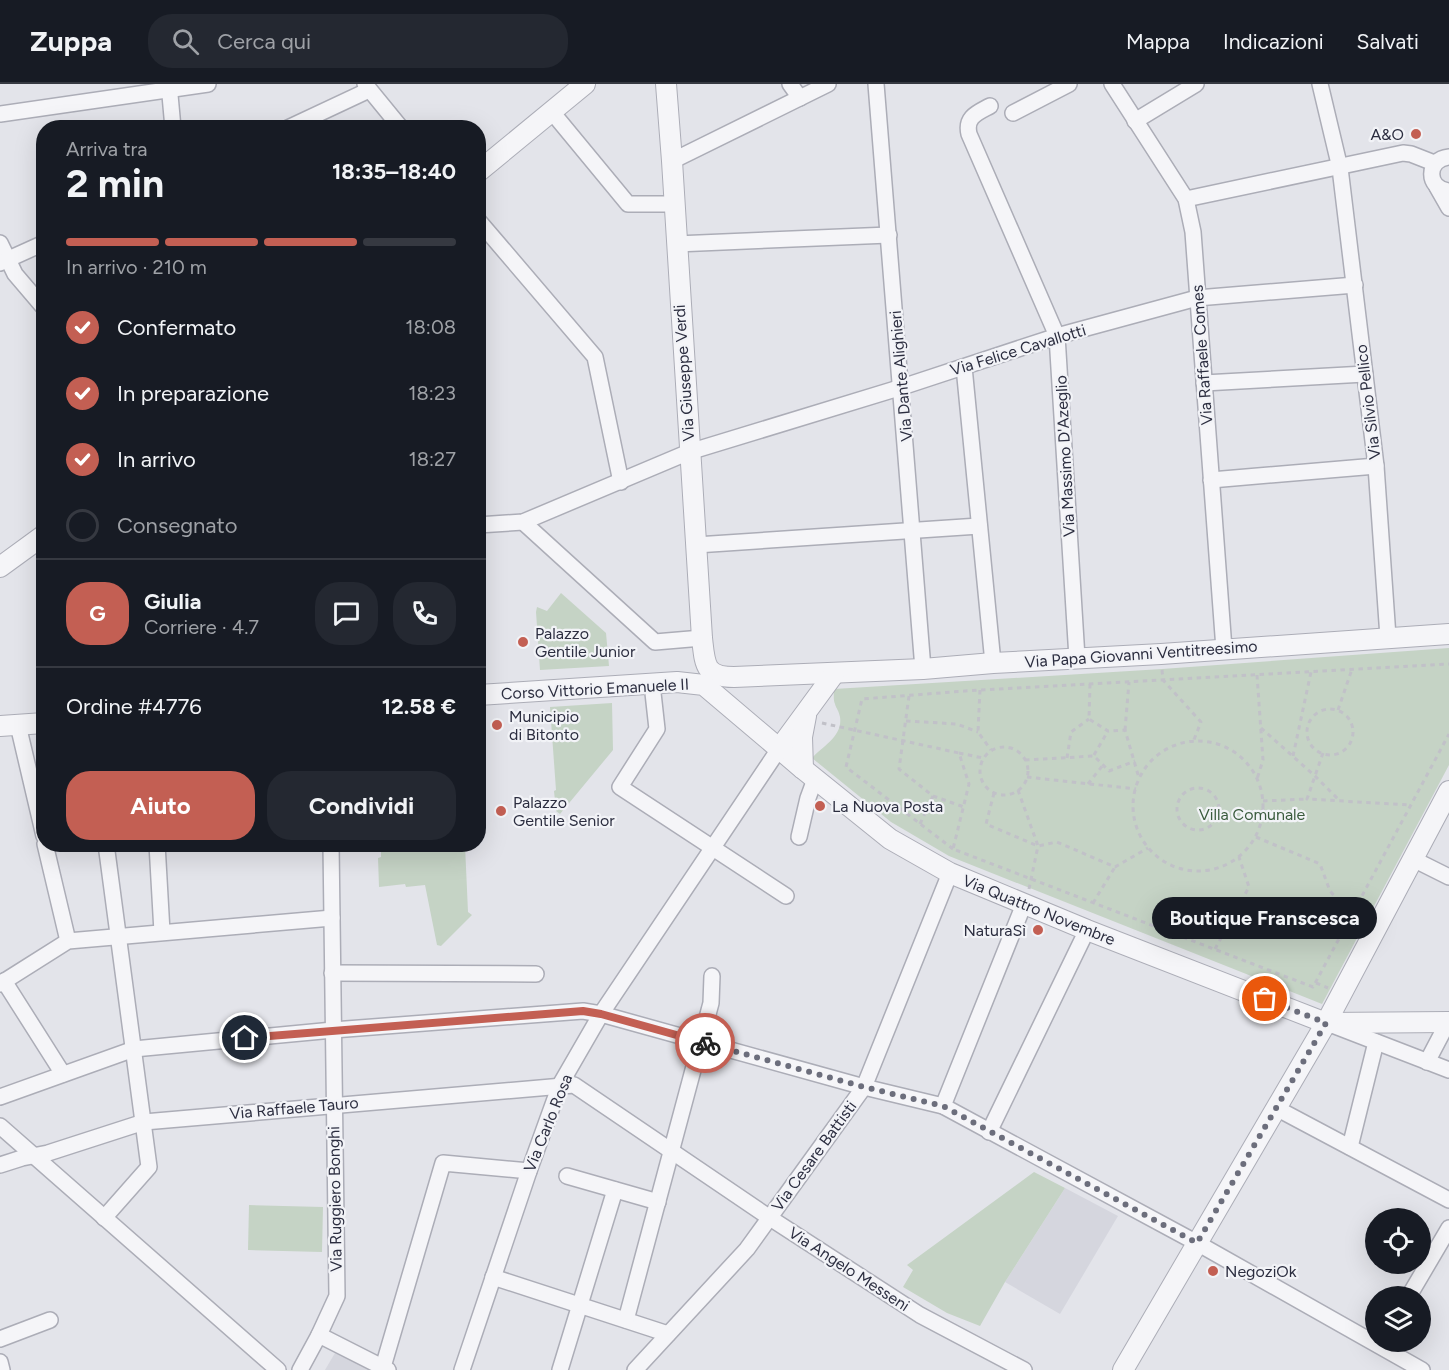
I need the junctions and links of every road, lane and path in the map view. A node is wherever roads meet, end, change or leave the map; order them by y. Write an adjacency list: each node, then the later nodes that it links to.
1 (208, 84): 11 (street)
2 (585, 84): 15 (street)
3 (666, 84): 23 (street, Via Giuseppe Verdi)
4 (790, 84): 13 (street)
5 (828, 84): 13 (street)
6 (876, 84): 32 (street, Via Dante Alighieri)
7 (1069, 84): 16 (street)
8 (1112, 84): 21 (street, Via Raffaele Comes)
9 (1196, 84): 21 (street)
10 (1320, 84): 26 (street, Via Silvio Pellico)
11 (169, 87): 17 (street); 18 (street)
12 (367, 87): 19 (street); 20 (street)
13 (800, 98): 23 (street)
14 (990, 106): 40 (street, Via Massimo D'Azeglio)
15 (552, 112): 25 (street); 29 (street)
16 (1013, 113)
17 (0, 114)
18 (172, 120)
19 (303, 120)
20 (394, 120)
21 (1135, 121): 28 (street, Via Raffaele Comes)
22 (1449, 157): 24 (street)
23 (672, 161): 29 (street, Via Giuseppe Verdi)
24 (1434, 163): 26 (street); 27 (street)
25 (486, 166)
26 (1340, 168): 28 (street); 37 (street, Via Silvio Pellico)
27 (1443, 189): 30 (street)
28 (1186, 199): 38 (street, Via Raffaele Comes)
29 (674, 204): 34 (street, Via Giuseppe Verdi)
30 (1449, 208)
31 (486, 228): 48 (street)
32 (889, 235): 34 (street); 44 (street, Via Dante Alighieri)
33 (0, 243): 36 (street)
34 (676, 244): 45 (street, Via Giuseppe Verdi)
35 (36, 247): 36 (street)
36 (4, 261): 39 (street)
37 (1355, 285): 38 (street, Via Felice Cavallotti); 42 (street, Via Silvio Pellico)
38 (1197, 298): 40 (street, Via Felice Cavallotti); 43 (street, Via Raffaele Comes)
39 (36, 299)
40 (1057, 336): 41 (street, Via Felice Cavallotti); 60 (street, Via Massimo D'Azeglio)
41 (964, 367): 44 (street, Via Felice Cavallotti); 51 (street)
42 (1365, 374): 43 (street); 46 (street, Via Silvio Pellico)
43 (1203, 383): 47 (street, Via Raffaele Comes)
44 (902, 387): 45 (street, Via Felice Cavallotti); 52 (street, Via Dante Alighieri)
45 (689, 452): 48 (street, Via Felice Cavallotti); 54 (street, Via Giuseppe Verdi)
46 (1376, 466): 47 (street); 57 (street, Via Silvio Pellico)
47 (1211, 480): 59 (street, Via Raffaele Comes)
48 (621, 482): 49 (street, Via Felice Cavallotti)
49 (524, 522): 50 (street, Via Felice Cavallotti); 58 (street)
50 (486, 524)
51 (979, 526): 52 (street); 61 (street)
52 (913, 531): 54 (street); 63 (street, Via Dante Alighieri)
53 (36, 540): 55 (street)
54 (696, 545): 58 (street, Via Giuseppe Verdi)
55 (3, 560)
56 (1449, 634): 57 (street, Via Papa Giovanni Ventitreesimo)
57 (1388, 637): 59 (street, Via Papa Giovanni Ventitreesimo)
58 (703, 648): 66 (street, Via Papa Giovanni Ventitreesimo); 70 (street)
59 (1224, 649): 60 (street, Via Papa Giovanni Ventitreesimo)
60 (1077, 658): 61 (street, Via Papa Giovanni Ventitreesimo)
61 (993, 663): 63 (street, Via Papa Giovanni Ventitreesimo)
62 (1449, 664): 64 (path)
63 (923, 669): 66 (street, Via Papa Giovanni Ventitreesimo)
64 (1352, 669): 65 (path); 76 (path)
65 (1311, 672): 67 (path); 78 (path)
66 (834, 674): 77 (street)
67 (1257, 675): 68 (path); 84 (path)
68 (1163, 680): 69 (path); 91 (path)
69 (1129, 682): 71 (path); 87 (path)
70 (652, 684): 72 (street, Corso Vittorio Emanuele II); 74 (street, Corso Vittorio Emanuele II); 125 (street)
71 (1090, 684): 73 (path); 79 (path)
72 (711, 690): 92 (street, Via Quattro Novembre)
73 (980, 690): 75 (path); 88 (path)
74 (486, 694)
75 (909, 696): 81 (path); 85 (path)
76 (1338, 710): 80 (path); 95 (path)
77 (807, 715): 85 (path); 92 (street); 103 (street)
78 (1303, 716): 80 (path); 97 (path)
79 (1089, 719): 86 (path); 99 (path)
80 (1310, 720): 95 (path)
81 (905, 721): 88 (path); 90 (path)
82 (36, 723): 83 (street)
83 (5, 725): 119 (street)
84 (1261, 728): 97 (path); 107 (path)
85 (855, 730): 90 (path); 120 (path)
86 (1108, 730): 87 (path); 96 (path)
87 (1125, 730): 101 (path)
88 (978, 732): 93 (path)
89 (1449, 734): 117 (path)
90 (902, 741): 94 (path); 113 (path)
91 (1193, 742): 106 (path); 107 (path)
92 (779, 749): 103 (street, Via Quattro Novembre); 125 (street, Via Carlo Rosa)
93 (991, 750): 98 (path); 100 (path)
94 (959, 753): 98 (path); 118 (path)
95 (1323, 753): 104 (path)
96 (1094, 756): 99 (path); 102 (path)
97 (1293, 756): 104 (path)
98 (983, 758): 112 (path)
99 (1067, 758): 100 (path)
100 (1025, 760): 105 (path)
101 (1135, 761): 102 (path); 106 (path)
102 (1103, 765): 108 (path)
103 (809, 774): 122 (street); 135 (street, Via Quattro Novembre)
104 (1315, 776): 114 (path); 116 (path)
105 (1027, 777): 108 (path); 110 (path)
106 (1140, 778): 109 (path)
107 (1257, 779): 115 (path)
108 (1088, 784): 109 (path)
109 (1136, 789): 126 (path)
110 (1018, 790): 112 (path); 124 (path)
111 (1449, 791): 133 (street)
112 (994, 793): 124 (path)
113 (933, 796): 118 (path); 120 (path)
114 (1306, 799): 115 (path); 116 (path)
115 (1263, 801): 123 (path)
116 (1339, 801): 117 (path)
117 (1411, 806): 141 (path)
118 (963, 807): 127 (path)
119 (36, 813)
120 (920, 824): 127 (path)
121 (1213, 824): 121 (path)
122 (799, 837)
123 (1256, 837): 132 (path); 141 (path)
124 (1038, 846): 134 (path); 137 (path)
125 (713, 848): 138 (street); 152 (street, Via Carlo Rosa)
126 (1148, 848): 132 (path); 134 (path)
127 (953, 849): 137 (path)
128 (47, 852): 146 (street)
129 (107, 852): 145 (street)
130 (157, 852): 144 (street)
131 (332, 852): 142 (street, Via Ruggiero Bonghi)
132 (1239, 857): 147 (path)
133 (1413, 859): 136 (street); 154 (street)
134 (1115, 867): 139 (path)
135 (950, 873): 140 (street, Via Quattro Novembre); 163 (street, Via Cesare Battisti)
136 (1449, 877)
137 (1032, 879): 139 (path)
138 (786, 896)
139 (1094, 903): 147 (path)
140 (1024, 904): 143 (street, Via Quattro Novembre); 166 (street)
141 (1352, 915): 147 (path)
142 (332, 918): 144 (street); 148 (street, Via Ruggiero Bonghi)
143 (1087, 930): 154 (street, Via Quattro Novembre); 170 (street)
144 (162, 932): 145 (street)
145 (117, 936): 146 (street); 158 (street)
146 (68, 941): 151 (street)
147 (1215, 950)
148 (332, 973): 149 (street); 155 (street, Via Ruggiero Bonghi)
149 (536, 974)
150 (712, 976): 156 (street)
151 (2, 982): 161 (street)
152 (601, 1014): 155 (street); 156 (street); 162 (street, Via Carlo Rosa)
153 (1449, 1022): 154 (street); 159 (street)
154 (1326, 1023): 157 (street); 167 (street)
155 (333, 1030): 158 (street); 165 (street, Via Ruggiero Bonghi)
156 (701, 1041): 163 (street); 172 (street)
157 (1376, 1042): 159 (street); 171 (street)
158 (134, 1049): 161 (street); 168 (street)
159 (1427, 1062): 160 (street)
160 (1449, 1070)
161 (63, 1074): 164 (street)
162 (560, 1085): 165 (street, Via Raffaele Tauro); 172 (street, Via Angelo Messeni); 175 (street, Via Carlo Rosa)
163 (864, 1087): 166 (street); 181 (street, Via Cesare Battisti)
164 (0, 1097)
165 (334, 1104): 168 (street, Via Raffaele Tauro); 191 (street, Via Ruggiero Bonghi)
166 (943, 1106): 170 (street)
167 (1276, 1108): 171 (street); 183 (street)
168 (144, 1122): 173 (street, Via Raffaele Tauro); 180 (street)
169 (0, 1126): 173 (street)
170 (989, 1132): 183 (street)
171 (1350, 1147): 178 (street)
172 (672, 1151): 179 (street); 181 (street, Via Angelo Messeni)
173 (34, 1156): 174 (street, Via Raffaele Tauro); 180 (street)
174 (0, 1165)
175 (529, 1171): 184 (street, Via Carlo Rosa); 195 (street)
176 (567, 1176): 177 (street)
177 (615, 1190): 179 (street); 186 (street)
178 (1449, 1200)
179 (658, 1202): 188 (street)
180 (104, 1218): 197 (street)
181 (770, 1218): 189 (street, Via Cesare Battisti); 202 (street, Via Angelo Messeni)
182 (1449, 1228): 185 (street)
183 (1197, 1243): 190 (street); 203 (street)
184 (493, 1276): 186 (street); 199 (street, Via Carlo Rosa)
185 (1415, 1286)
186 (580, 1305): 188 (street); 200 (street)
187 (50, 1320): 192 (street)
188 (626, 1320): 189 (street)
189 (668, 1334): 201 (street, Via Cesare Battisti)
190 (1365, 1334)
191 (319, 1335): 195 (street); 198 (street, Via Ruggiero Bonghi)
192 (0, 1339)
193 (1395, 1352): 204 (street)
194 (0, 1362): 196 (street)
195 (386, 1369)
196 (2, 1370)
197 (278, 1370)
198 (300, 1370)
199 (462, 1370)
200 (560, 1370)
201 (635, 1370)
202 (1024, 1370)
203 (1123, 1370)
204 (1422, 1370)

